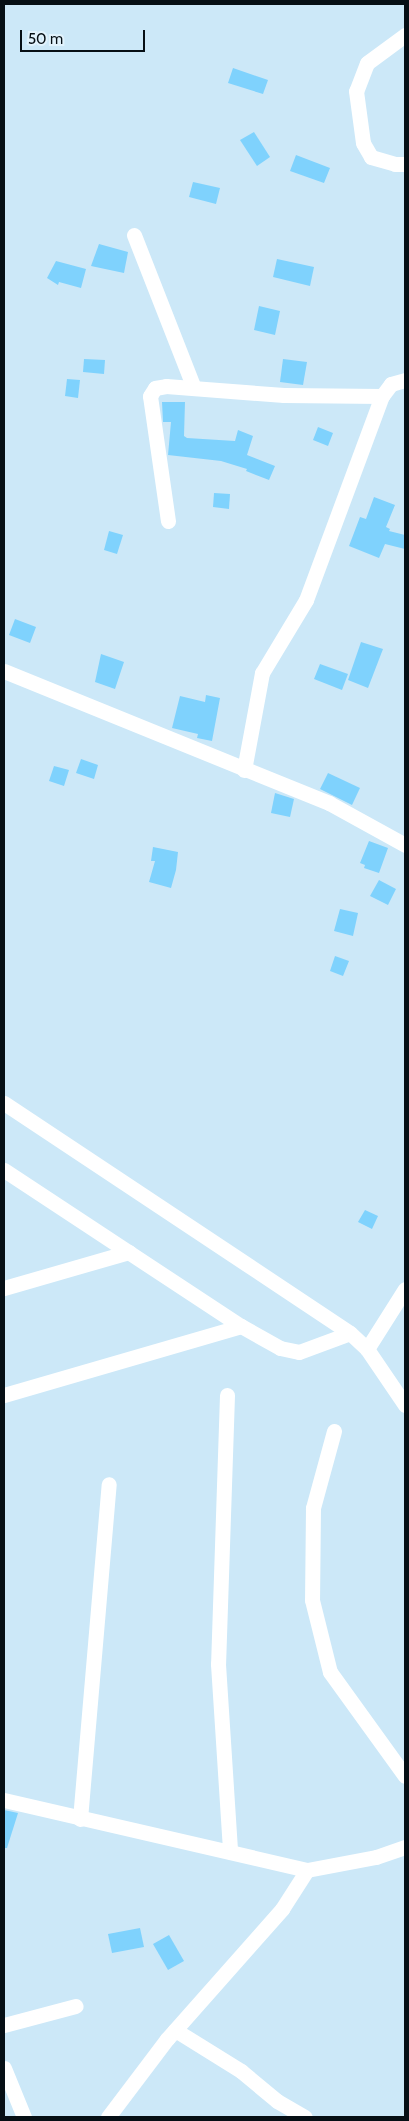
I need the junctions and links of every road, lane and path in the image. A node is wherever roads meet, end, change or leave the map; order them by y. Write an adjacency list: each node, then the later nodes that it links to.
1 (405, 35): 2 (street)
2 (405, 164)
3 (134, 235): 5 (street)
4 (405, 380): 6 (street)
5 (194, 388): 6 (street); 7 (street)
6 (382, 396): 9 (street)
7 (168, 520)
8 (4, 671): 9 (street)
9 (244, 770): 10 (street)
10 (405, 845)
11 (4, 1102): 17 (street)
12 (6, 1174): 13 (street)
13 (129, 1252): 14 (street); 16 (street)
14 (4, 1288)
15 (405, 1289): 18 (street)
16 (241, 1326): 17 (street); 19 (street)
17 (350, 1332): 18 (street)
18 (367, 1349): 21 (street)
19 (4, 1395)
20 (227, 1396): 28 (street)
21 (405, 1405)
22 (334, 1431): 24 (street)
23 (109, 1484): 26 (street)
24 (405, 1776)
25 (4, 1800): 26 (street)
26 (80, 1819): 28 (street)
27 (405, 1847): 29 (street)
28 (230, 1852): 29 (street)
29 (307, 1870): 32 (street)
30 (76, 2006): 31 (street)
31 (4, 2025)
32 (175, 2030): 35 (street); 36 (street)
33 (4, 2068): 34 (street)
34 (24, 2117)
35 (108, 2117)
36 (305, 2117)

